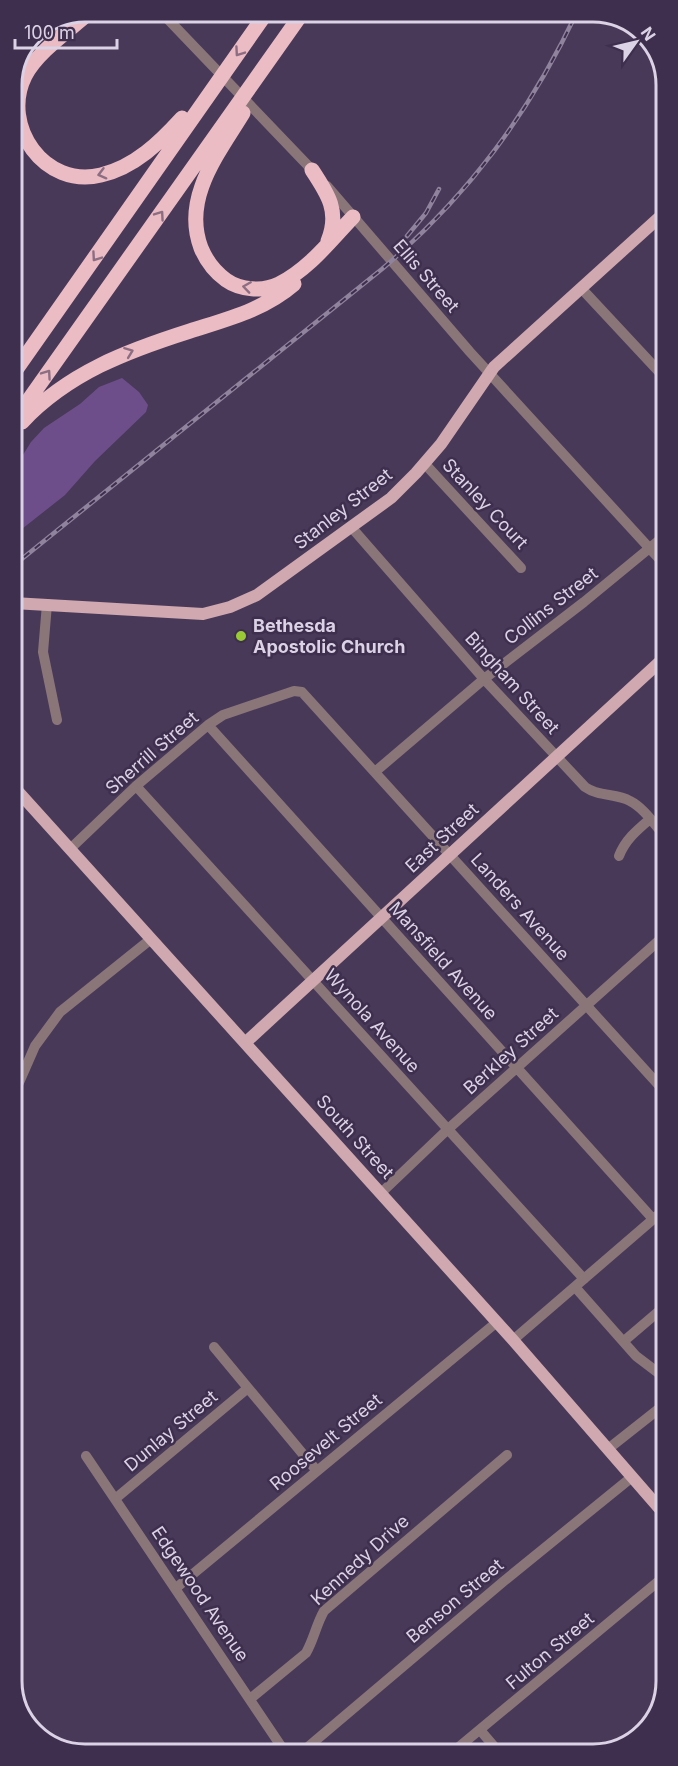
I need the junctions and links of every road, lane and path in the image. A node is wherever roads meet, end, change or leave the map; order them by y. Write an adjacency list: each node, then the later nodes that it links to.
1 (171, 22): 11 (street, Ellis Street)
2 (260, 22): 9 (highway, one-way to 9)
3 (296, 22): 6 (highway)
4 (77, 23): 8 (highway, one-way to 4)
5 (55, 31): 7 (highway)
6 (280, 45): 15 (highway, one-way to 6); 20 (highway, one-way to 6)
7 (36, 47)
8 (23, 80)
9 (211, 91): 10 (highway, one-way to 10); 17 (highway, one-way to 17)
10 (23, 134)
11 (312, 170): 12 (street, Ellis Street); 14 (highway)
12 (354, 217): 14 (highway); 19 (street, Ellis Street)
13 (656, 220): 16 (main road, Stanley Street)
14 (326, 245): 15 (highway)
15 (301, 271): 21 (highway, one-way to 15)
16 (581, 288): 18 (street); 19 (main road, Stanley Street)
17 (23, 360)
18 (656, 368)
19 (488, 373): 22 (main road, Stanley Street); 25 (street, Ellis Street)
20 (23, 408)
21 (23, 422)
22 (424, 464): 23 (main road, Stanley Street); 27 (street, Stanley Court)
23 (352, 528): 29 (main road, Stanley Street); 31 (street, Bingham Street)
24 (656, 543): 25 (street, Collins Street)
25 (651, 548): 26 (street, Ellis Street); 31 (street, Collins Street)
26 (656, 554)
27 (521, 568)
28 (23, 603): 29 (main road, Stanley Street)
29 (47, 604): 33 (street)
30 (656, 665): 35 (main road, East Street)
31 (484, 679): 35 (street, Bingham Street); 36 (street, Collins Street)
32 (302, 692): 34 (street, Sherrill Street); 36 (street, Landers Avenue)
33 (57, 720)
34 (208, 725): 37 (street, Sherrill Street); 44 (street, Mansfield Avenue)
35 (557, 757): 39 (street, Bingham Street); 42 (main road, East Street)
36 (376, 771): 42 (street, Landers Avenue)
37 (136, 786): 41 (street, Sherrill Street); 47 (street, Wynola Avenue)
38 (23, 796): 41 (main road, South Street)
39 (650, 819): 40 (street, Bingham Street); 43 (street)
40 (656, 826)
41 (70, 849): 45 (main road, South Street)
42 (450, 854): 44 (main road, East Street); 48 (street, Landers Avenue)
43 (619, 856)
44 (382, 918): 47 (main road, East Street); 50 (street, Mansfield Avenue)
45 (151, 939): 49 (main road, South Street); 51 (street)
46 (656, 943): 48 (street, Berkley Street)
47 (314, 980): 49 (main road, East Street); 53 (street, Wynola Avenue)
48 (586, 1006): 50 (street, Berkley Street); 52 (street, Landers Avenue)
49 (245, 1044): 54 (main road, South Street)
50 (518, 1068): 53 (street, Berkley Street); 56 (street, Mansfield Avenue)
51 (22, 1075)
52 (656, 1082)
53 (447, 1130): 54 (street, Berkley Street); 57 (street, Wynola Avenue)
54 (381, 1193): 60 (main road, South Street)
55 (656, 1216): 56 (street)
56 (653, 1219): 57 (street)
57 (584, 1279): 58 (street)
58 (575, 1287): 61 (street); 62 (street)
59 (656, 1314): 62 (street)
60 (496, 1322): 61 (main road, South Street); 70 (street, Roosevelt Street)
61 (513, 1341): 67 (main road, South Street)
62 (624, 1341): 64 (street)
63 (214, 1347): 65 (street)
64 (656, 1371)
65 (248, 1388): 70 (street); 72 (street, Dunlay Street)
66 (656, 1411): 67 (street)
67 (608, 1449): 71 (main road, South Street)
68 (507, 1455): 76 (street, Kennedy Drive)
69 (86, 1456): 72 (street, Edgewood Avenue)
70 (317, 1471): 75 (street, Roosevelt Street)
71 (632, 1477): 73 (main road, South Street); 79 (street, Benson Street)
72 (115, 1499): 75 (street, Edgewood Avenue)
73 (656, 1505)
74 (656, 1583): 77 (street, Fulton Street)
75 (176, 1588): 76 (street, Edgewood Avenue)
76 (250, 1699): 78 (street, Edgewood Avenue)
77 (480, 1730): 80 (street, Fulton Street); 81 (street)
78 (279, 1743)
79 (312, 1743)
80 (463, 1744)
81 (492, 1744)

